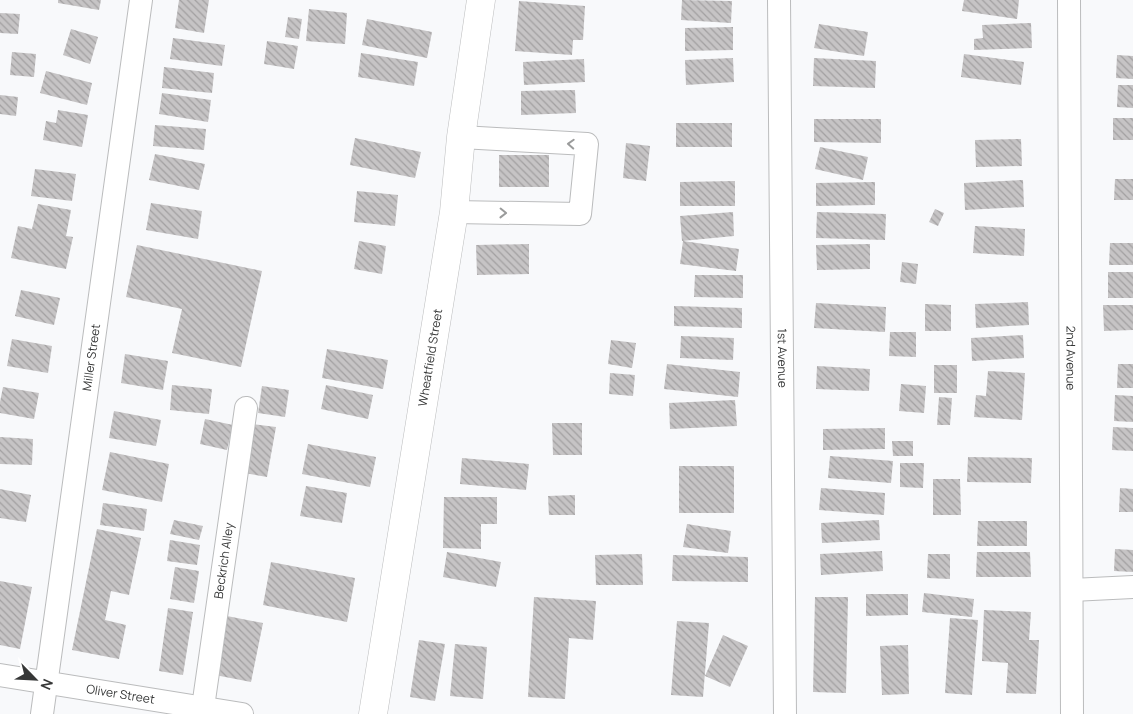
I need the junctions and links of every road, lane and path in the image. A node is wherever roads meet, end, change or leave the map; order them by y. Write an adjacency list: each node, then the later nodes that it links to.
1 (141, 0): 11 (street, Miller Street)
2 (480, 0): 5 (main road, Wheatfield Street)
3 (779, 0): 16 (street, 1st Avenue)
4 (1069, 0): 9 (street, 2nd Avenue)
5 (461, 137): 6 (main road, Wheatfield Street); 6 (street, one-way to 5)
6 (454, 212): 15 (main road, Wheatfield Street)
7 (246, 408): 12 (street, Beckrich Alley)
8 (1133, 587): 9 (street)
9 (1072, 590): 17 (street, 2nd Avenue)
10 (0, 675): 11 (street, Oliver Street)
11 (47, 683): 12 (street, Oliver Street); 13 (street, Miller Street)
12 (202, 711): 14 (street, Oliver Street)
13 (42, 714)
14 (242, 714)
15 (373, 714)
16 (785, 714)
17 (1072, 714)

